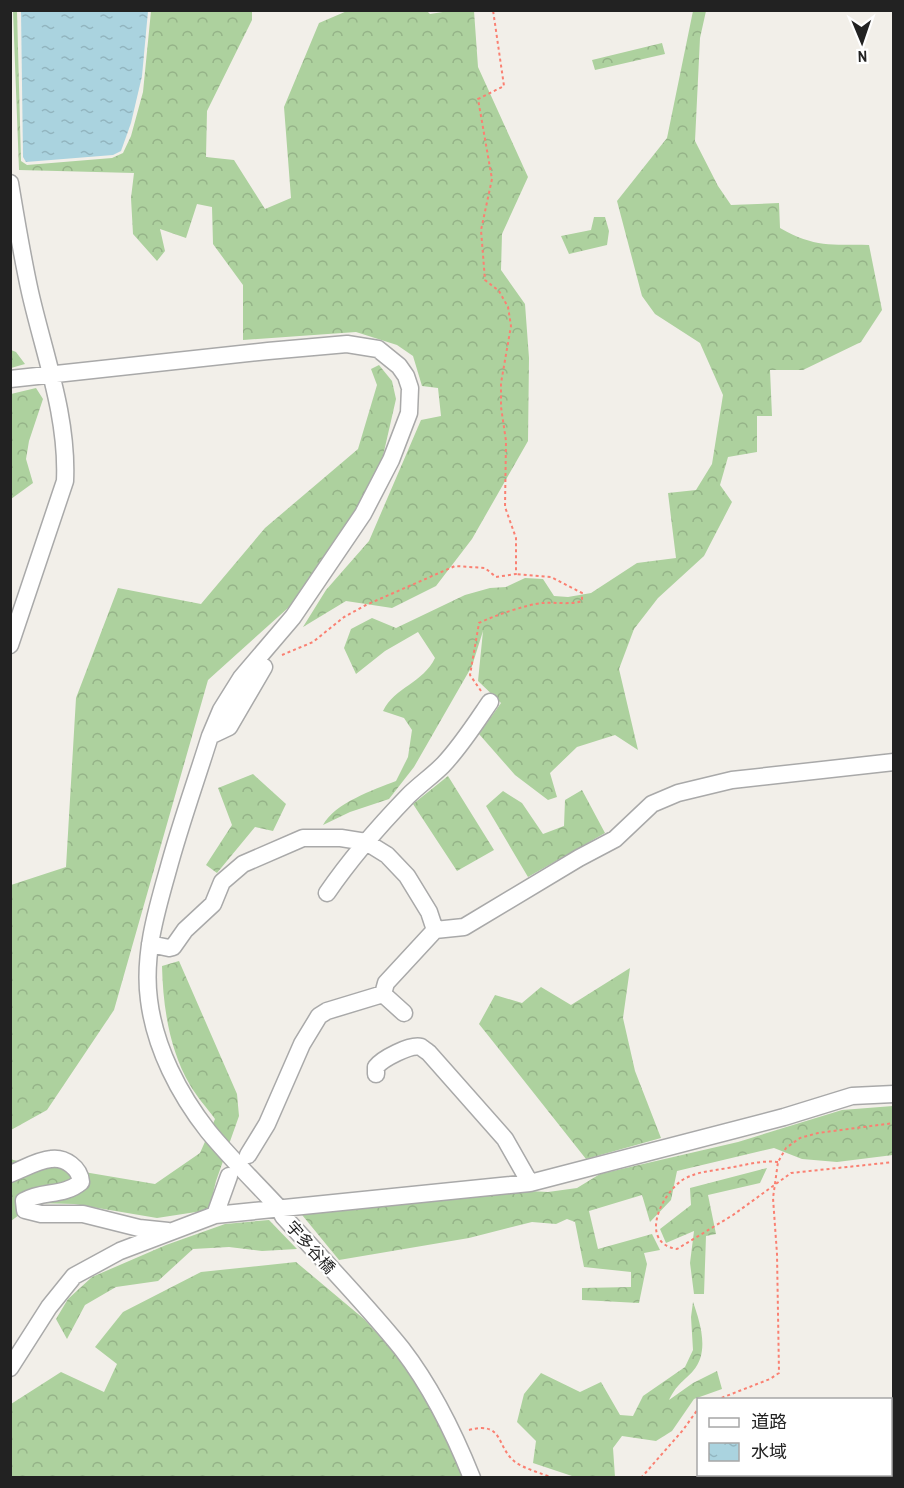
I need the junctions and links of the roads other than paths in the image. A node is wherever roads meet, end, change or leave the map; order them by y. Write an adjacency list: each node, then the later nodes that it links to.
1 (10, 183): 2 (street)
2 (51, 374): 3 (street, 宇多谷橋); 4 (street); 7 (street, 宇多谷橋)
3 (10, 379)
4 (10, 645)
5 (264, 667): 7 (street)
6 (490, 702): 9 (street)
7 (210, 736): 12 (street, 宇多谷橋)
8 (894, 762): 11 (street)
9 (366, 842): 10 (street); 11 (street); 12 (street)
10 (327, 893)
11 (435, 930): 13 (street)
12 (150, 944): 21 (street, 宇多谷橋)
13 (383, 994): 14 (street); 17 (street)
14 (404, 1013)
15 (376, 1074): 20 (street)
16 (894, 1094): 20 (street)
17 (248, 1155)
18 (10, 1174): 23 (street)
19 (229, 1176): 22 (street)
20 (530, 1183): 21 (street)
21 (281, 1212): 22 (street); 25 (street, 宇多谷橋)
22 (215, 1215): 23 (street)
23 (172, 1231): 24 (street)
24 (10, 1368)
25 (472, 1478)

